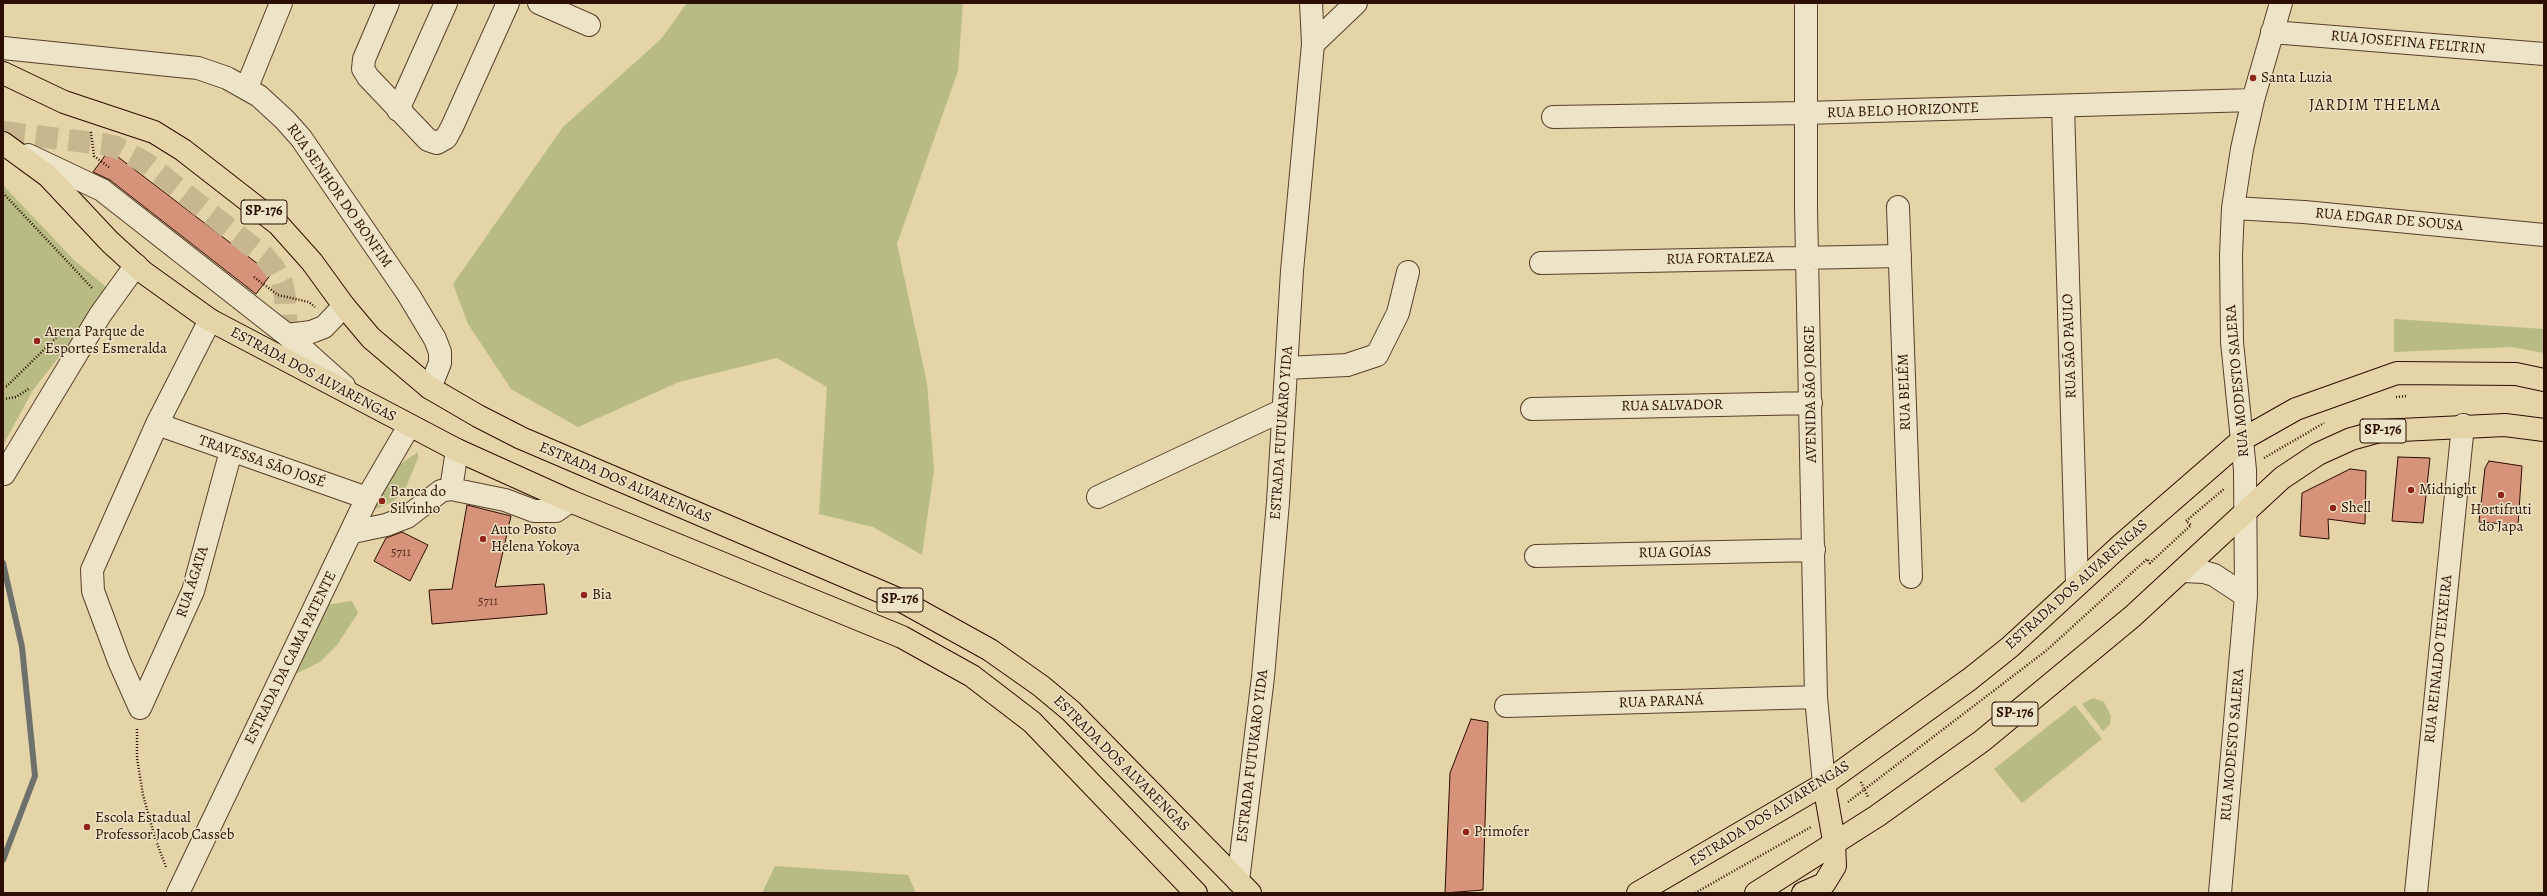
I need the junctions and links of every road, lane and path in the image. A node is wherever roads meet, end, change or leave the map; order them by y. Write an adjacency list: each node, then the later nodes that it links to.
1 (281, 3): 16 (street)
2 (388, 3): 19 (street)
3 (446, 3): 19 (street)
4 (508, 3): 19 (street)
5 (539, 3): 10 (street)
6 (1311, 3): 12 (street, ESTRADA FUTUKARO YIDA)
7 (1356, 3): 12 (street)
8 (1806, 3): 20 (street, AVENIDA SÃO JORGE)
9 (2281, 3): 11 (street, RUA MODESTO SALERA)
10 (589, 25)
11 (2272, 32): 14 (street, RUA JOSEFINA FELTRIN); 17 (street, RUA MODESTO SALERA)
12 (1313, 44): 39 (street, ESTRADA FUTUKARO YIDA)
13 (3, 48): 16 (street, RUA SENHOR DO BONFIM)
14 (2544, 54)
15 (3, 73): 34 (main road, ESTRADA DOS ALVARENGAS / SP-176)
16 (247, 87): 42 (street, RUA SENHOR DO BONFIM)
17 (2253, 100): 18 (street, RUA BELO HORIZONTE); 25 (street, RUA MODESTO SALERA)
18 (2063, 106): 20 (street, RUA BELO HORIZONTE); 69 (street, RUA SÃO PAULO)
19 (398, 110)
20 (1805, 113): 21 (street, RUA BELO HORIZONTE); 28 (street, AVENIDA SÃO JORGE)
21 (1553, 117)
22 (5, 144): 30 (main road, ESTRADA DOS ALVARENGAS / SP-176); 38 (street)
23 (3, 193): 33 (path)
24 (1898, 207): 27 (street, RUA BELÉM)
25 (2233, 208): 26 (street, RUA EDGAR DE SOUSA); 54 (street, RUA MODESTO SALERA)
26 (2544, 234)
27 (1900, 256): 28 (street, RUA FORTALEZA); 68 (street, RUA BELÉM)
28 (1807, 258): 29 (street, RUA FORTALEZA); 46 (street, AVENIDA SÃO JORGE)
29 (1541, 262)
30 (136, 265): 35 (main road, ESTRADA DOS ALVARENGAS / SP-176); 58 (street)
31 (1408, 272): 39 (street)
32 (254, 277): 36 (path)
33 (93, 292)
34 (344, 306): 36 (street); 42 (main road, ESTRADA DOS ALVARENGAS / SP-176)
35 (210, 320): 43 (main road, ESTRADA DOS ALVARENGAS / SP-176); 50 (street)
36 (329, 324): 38 (street)
37 (67, 327): 41 (path)
38 (287, 335): 43 (street)
39 (1286, 368): 48 (street, ESTRADA FUTUKARO YIDA)
40 (2544, 380): 54 (main road, ESTRADA DOS ALVARENGAS)
41 (3, 387)
42 (430, 388): 81 (main road, ESTRADA DOS ALVARENGAS / SP-176)
43 (352, 394): 52 (main road, ESTRADA DOS ALVARENGAS / SP-176)
44 (2409, 395): 45 (path)
45 (2394, 398)
46 (1811, 403): 47 (street, RUA SALVADOR); 65 (street, AVENIDA SÃO JORGE)
47 (1532, 409)
48 (1284, 410): 61 (street); 81 (street, ESTRADA FUTUKARO YIDA)
49 (2330, 420): 57 (path)
50 (157, 424): 56 (street, TRAVESSA SÃO JOSÉ); 73 (street)
51 (2463, 425): 53 (main road, SP-176); 63 (main road, SP-176); 89 (street, RUA REINALDO TEIXEIRA)
52 (409, 426): 55 (main road, ESTRADA DOS ALVARENGAS / SP-176); 60 (street, ESTRADA DA CAMA PATENTE)
53 (2544, 430)
54 (2243, 439): 57 (street, RUA MODESTO SALERA); 69 (main road, ESTRADA DOS ALVARENGAS)
55 (457, 450): 59 (street); 62 (main road, ESTRADA DOS ALVARENGAS / SP-176)
56 (231, 451): 60 (street, TRAVESSA SÃO JOSÉ); 73 (street, RUA ÁGATA)
57 (2245, 470): 63 (street, RUA MODESTO SALERA); 76 (path)
58 (4, 474)
59 (451, 489): 62 (street); 64 (street)
60 (367, 498): 64 (street, ESTRADA DA CAMA PATENTE)
61 (1098, 498)
62 (570, 500): 83 (main road, ESTRADA DOS ALVARENGAS / SP-176)
63 (2246, 510): 67 (main road, SP-176); 70 (street, RUA MODESTO SALERA)
64 (353, 532): 82 (street, ESTRADA DA CAMA PATENTE)
65 (1814, 550): 66 (street, RUA GOÍAS); 71 (street, AVENIDA SÃO JORGE)
66 (1536, 556)
67 (2182, 571): 70 (street); 78 (main road, SP-176)
68 (1911, 577)
69 (2077, 585): 74 (main road, ESTRADA DOS ALVARENGAS)
70 (2246, 596): 88 (street, RUA MODESTO SALERA)
71 (1816, 697): 72 (street, RUA PARANÁ); 75 (street, AVENIDA SÃO JORGE)
72 (1506, 706)
73 (140, 708): 80 (path)
74 (1852, 764): 75 (main road, ESTRADA DOS ALVARENGAS); 76 (path)
75 (1824, 784): 77 (main road); 84 (main road, ESTRADA DOS ALVARENGAS)
76 (1864, 790): 77 (path); 78 (path)
77 (1830, 816): 79 (main road); 85 (path)
78 (1877, 816): 79 (main road, SP-176)
79 (1834, 841): 86 (main road, SP-176); 87 (main road)
80 (168, 872)
81 (1244, 887)
82 (178, 893)
83 (1196, 893)
84 (1638, 893)
85 (1695, 893)
86 (1756, 893)
87 (1803, 893)
88 (2220, 893)
89 (2416, 893)

